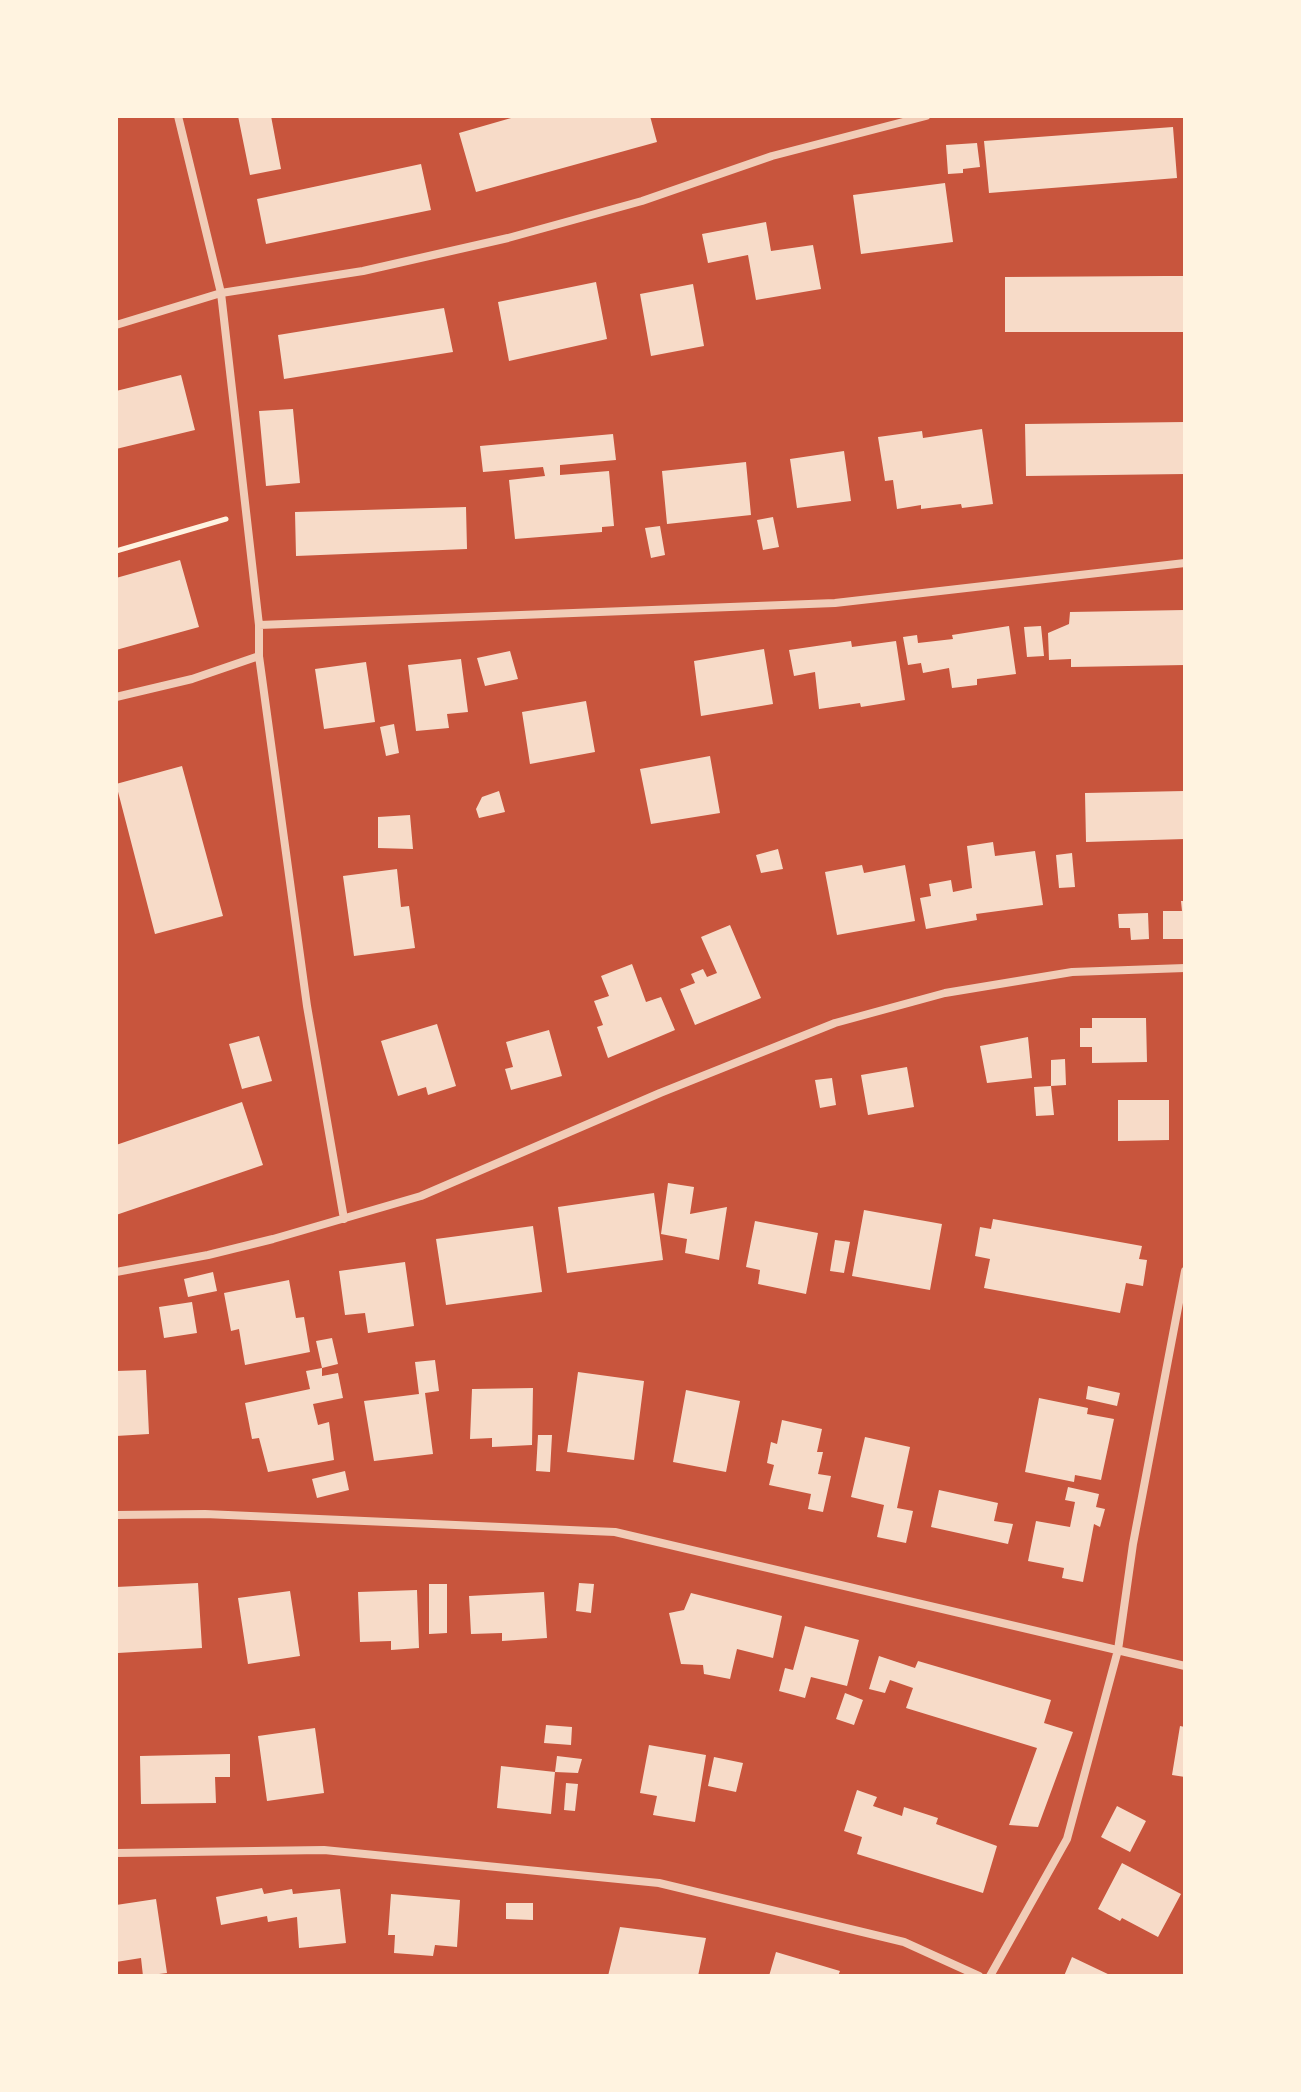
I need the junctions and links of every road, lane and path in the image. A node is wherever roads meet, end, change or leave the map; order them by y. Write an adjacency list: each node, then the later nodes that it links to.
1 (178, 116): 3 (street)
2 (926, 116): 3 (street)
3 (221, 293): 4 (street); 5 (street)
4 (116, 325)
5 (246, 513): 6 (path); 8 (street)
6 (116, 551)
7 (1185, 563): 8 (street)
8 (259, 625): 9 (street)
9 (259, 656): 10 (street); 12 (street)
10 (116, 697)
11 (1185, 968): 12 (street)
12 (344, 1219): 14 (street)
13 (1185, 1271): 16 (street)
14 (116, 1272)
15 (116, 1515): 16 (street)
16 (1118, 1650): 17 (street); 20 (street)
17 (1185, 1666)
18 (116, 1853): 19 (street)
19 (979, 1976)
20 (990, 1976)

